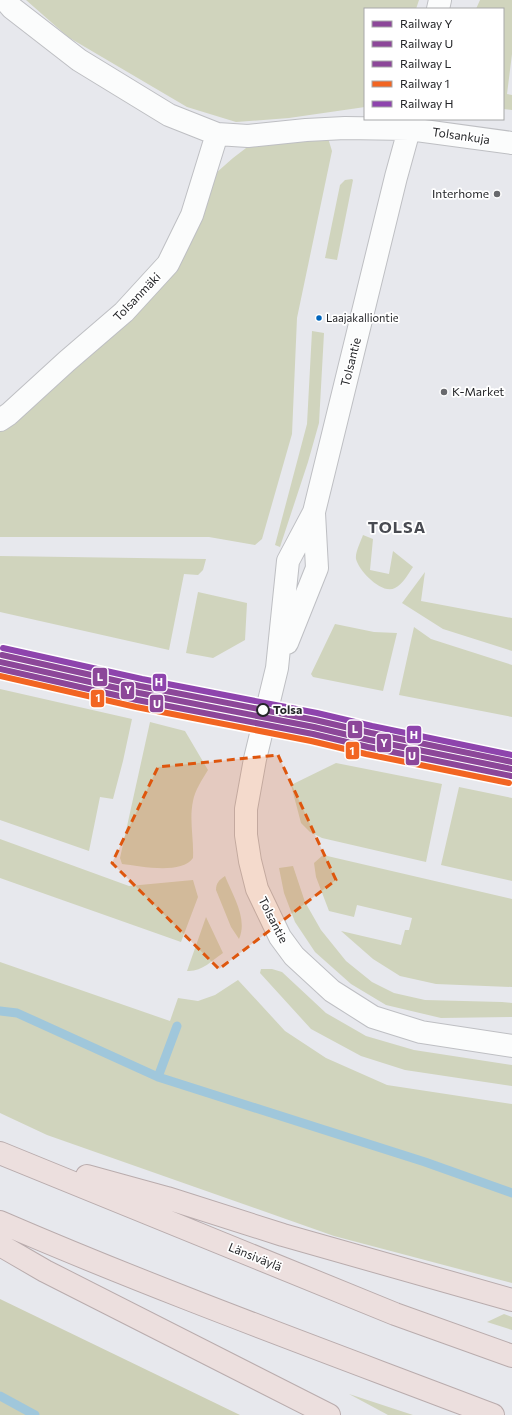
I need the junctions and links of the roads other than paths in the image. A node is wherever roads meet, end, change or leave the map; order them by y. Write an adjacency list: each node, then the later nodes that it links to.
1 (5, 0): 3 (street, Tolsankuja)
2 (411, 124): 3 (street, Tolsankuja); 4 (street, Tolsankuja); 6 (street, Tolsantie)
3 (217, 134): 5 (street, Tolsanmäki)
4 (512, 143)
5 (0, 420)
6 (314, 512): 7 (street, Tolsantie); 7 (street, Tolsantie)
7 (277, 668): 8 (street, Tolsantie)
8 (512, 1046)
9 (0, 1153): 12 (highway); 13 (highway, Länsiväylä)
10 (0, 1222): 15 (highway)
11 (0, 1245): 14 (highway)
12 (512, 1300)
13 (512, 1356)
14 (329, 1415)
15 (493, 1415)

